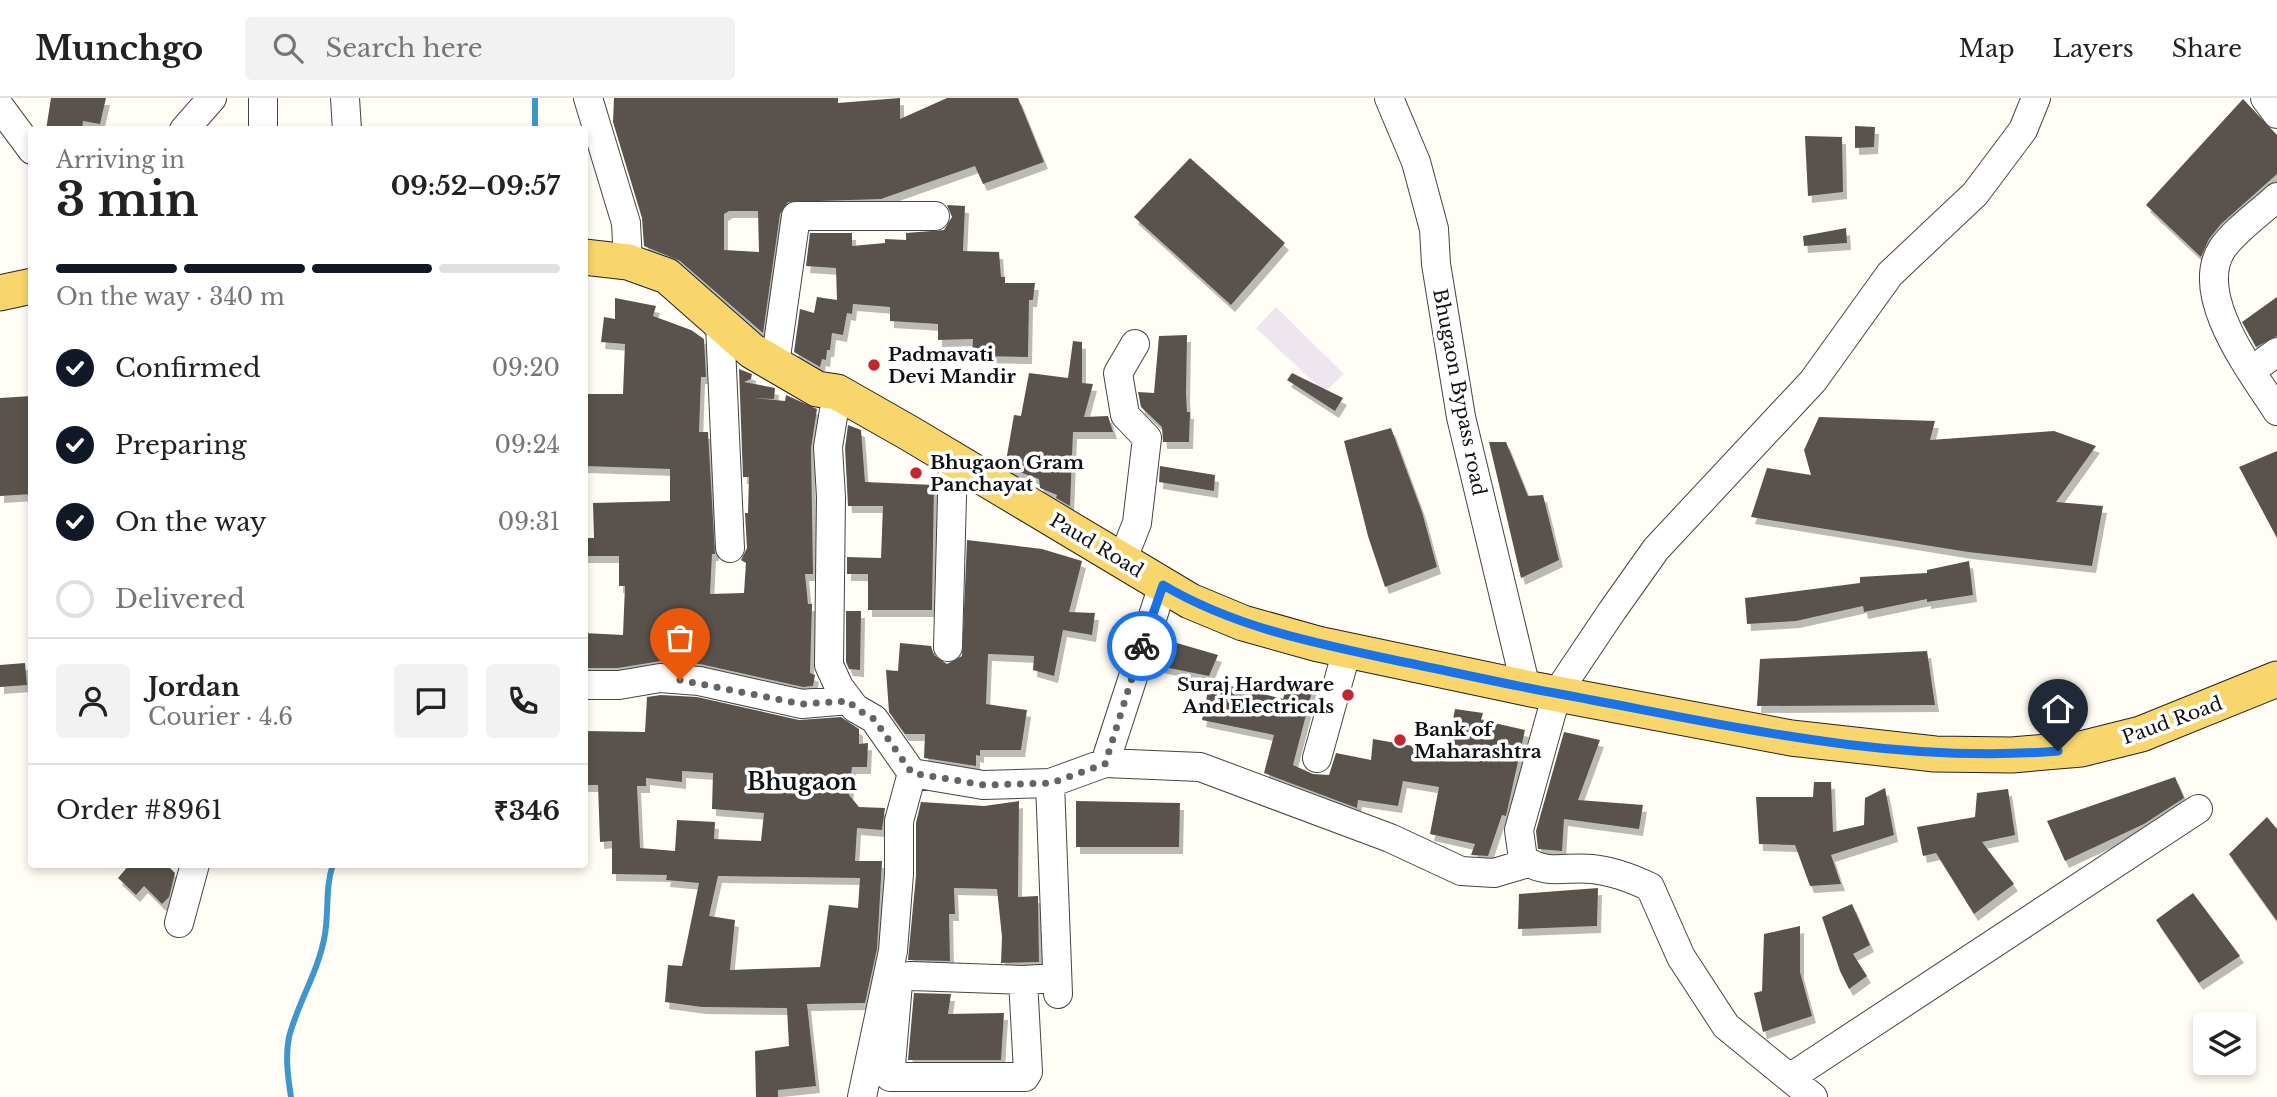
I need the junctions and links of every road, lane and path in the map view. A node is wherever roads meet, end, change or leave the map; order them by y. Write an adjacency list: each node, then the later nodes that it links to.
1 (212, 98): 10 (street)
2 (263, 98): 11 (street)
3 (345, 98): 12 (street)
4 (588, 98): 17 (street)
5 (1388, 98): 35 (street, Bhugaon Bypass road)
6 (2036, 98): 35 (street)
7 (2265, 98): 9 (street)
8 (0, 107): 13 (street)
9 (2277, 114)
10 (188, 126)
11 (262, 126)
12 (346, 126)
13 (28, 145)
14 (2277, 197): 24 (street)
15 (935, 216): 23 (street)
16 (588, 257): 17 (main road, Paud Road)
17 (628, 262): 20 (main road, Paud Road)
18 (28, 287): 19 (main road)
19 (0, 293)
20 (720, 324): 23 (main road, Paud Road); 28 (street)
21 (1135, 344): 29 (street)
22 (2277, 352): 24 (street)
23 (775, 364): 25 (main road, Paud Road)
24 (2251, 371): 26 (street)
25 (837, 392): 27 (main road, Paud Road); 36 (street)
26 (2277, 411)
27 (953, 459): 29 (main road, Paud Road); 31 (street)
28 (730, 548)
29 (1122, 561): 30 (main road, Paud Road)
30 (1163, 585): 32 (main road, Paud Road); 38 (street)
31 (948, 647)
32 (1347, 650): 35 (main road, Paud Road); 37 (street)
33 (2277, 679): 35 (main road, Paud Road)
34 (588, 685): 36 (street)
35 (1542, 691): 42 (street)
36 (849, 701): 39 (street)
37 (1317, 758)
38 (1105, 764): 40 (street); 42 (street)
39 (912, 773): 40 (street); 47 (street)
40 (1051, 783): 45 (street)
41 (2198, 809): 46 (street)
42 (1528, 863): 46 (street)
43 (194, 868): 44 (street)
44 (178, 923)
45 (1023, 980): 45 (street)
46 (1791, 1077): 48 (street)
47 (862, 1097)
48 (1813, 1097)

